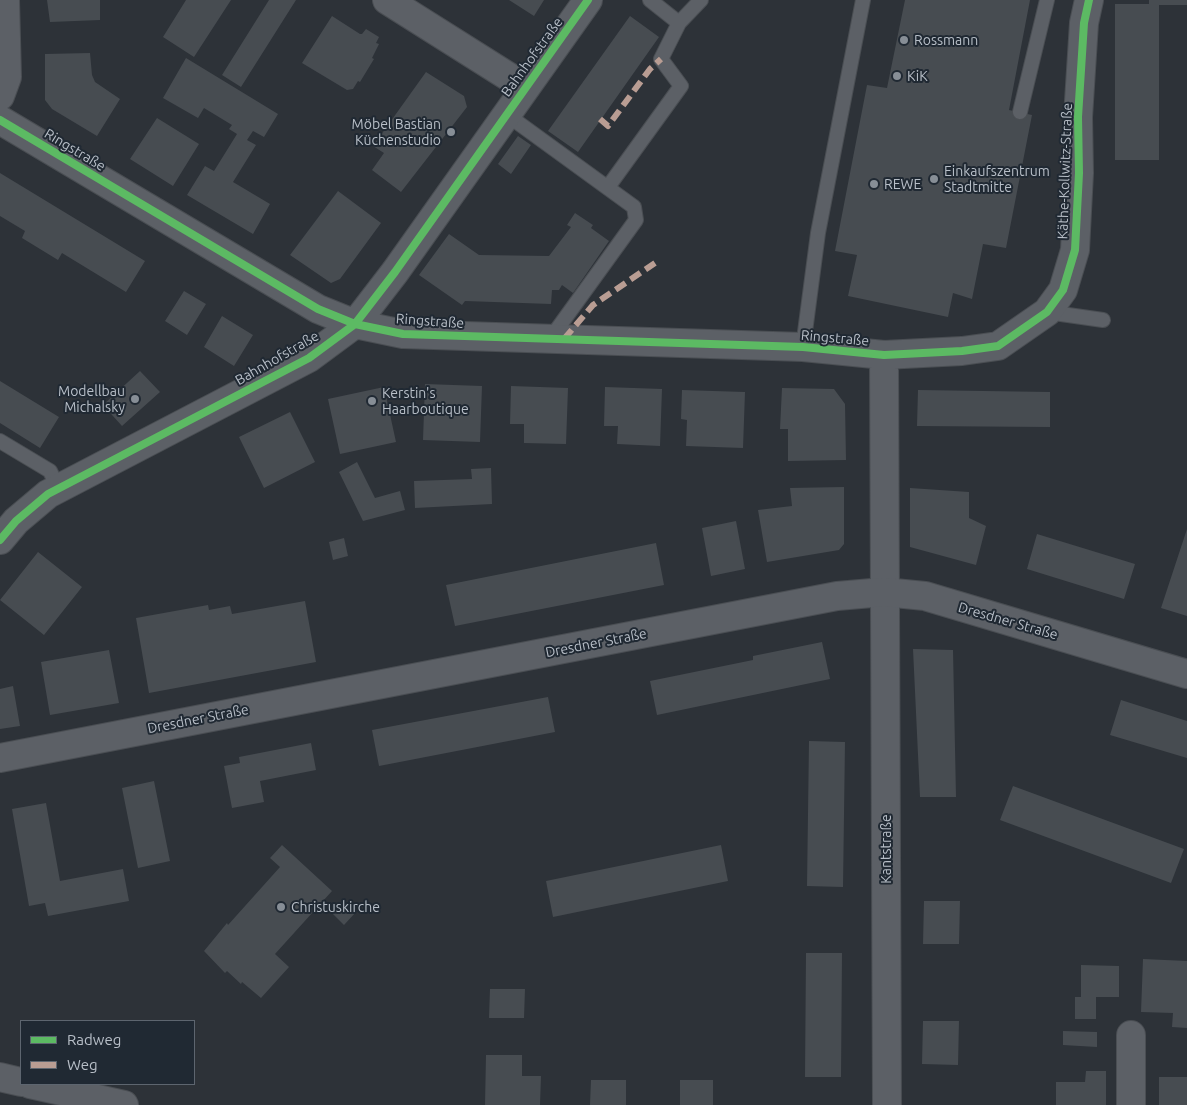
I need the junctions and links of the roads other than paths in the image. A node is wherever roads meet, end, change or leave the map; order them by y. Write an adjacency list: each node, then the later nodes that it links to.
1 (5, 0): 11 (street)
2 (387, 0): 10 (street)
3 (588, 0): 10 (street, Bahnhofstraße)
4 (650, 0): 9 (lane)
5 (701, 0): 9 (lane)
6 (863, 0): 20 (lane)
7 (1047, 0): 12 (lane)
8 (1090, 0): 16 (street, Käthe-Kollwitz-Straße)
9 (679, 23): 15 (lane)
10 (525, 87): 13 (street, Bahnhofstraße)
11 (0, 96)
12 (1020, 112)
13 (506, 114): 15 (lane); 18 (street, Bahnhofstraße)
14 (0, 120): 18 (street, Ringstraße)
15 (608, 187): 19 (lane)
16 (1047, 312): 17 (lane); 21 (street, Käthe-Kollwitz-Straße)
17 (1104, 320)
18 (355, 324): 19 (street, Ringstraße); 23 (street, Bahnhofstraße)
19 (550, 339): 20 (street, Ringstraße)
20 (803, 347): 21 (street, Ringstraße)
21 (884, 354): 25 (street, Ringstraße)
22 (0, 441): 23 (lane)
23 (58, 488): 24 (street, Bahnhofstraße)
24 (0, 540)
25 (884, 592): 26 (street, Dresdner Straße); 27 (street, Dresdner Straße); 33 (street, Kantstraße)
26 (1187, 674)
27 (0, 758)
28 (1131, 1035): 34 (street)
29 (0, 1077): 30 (street)
30 (20, 1082)
31 (34, 1085): 32 (street)
32 (124, 1105)
33 (887, 1105)
34 (1131, 1105)

